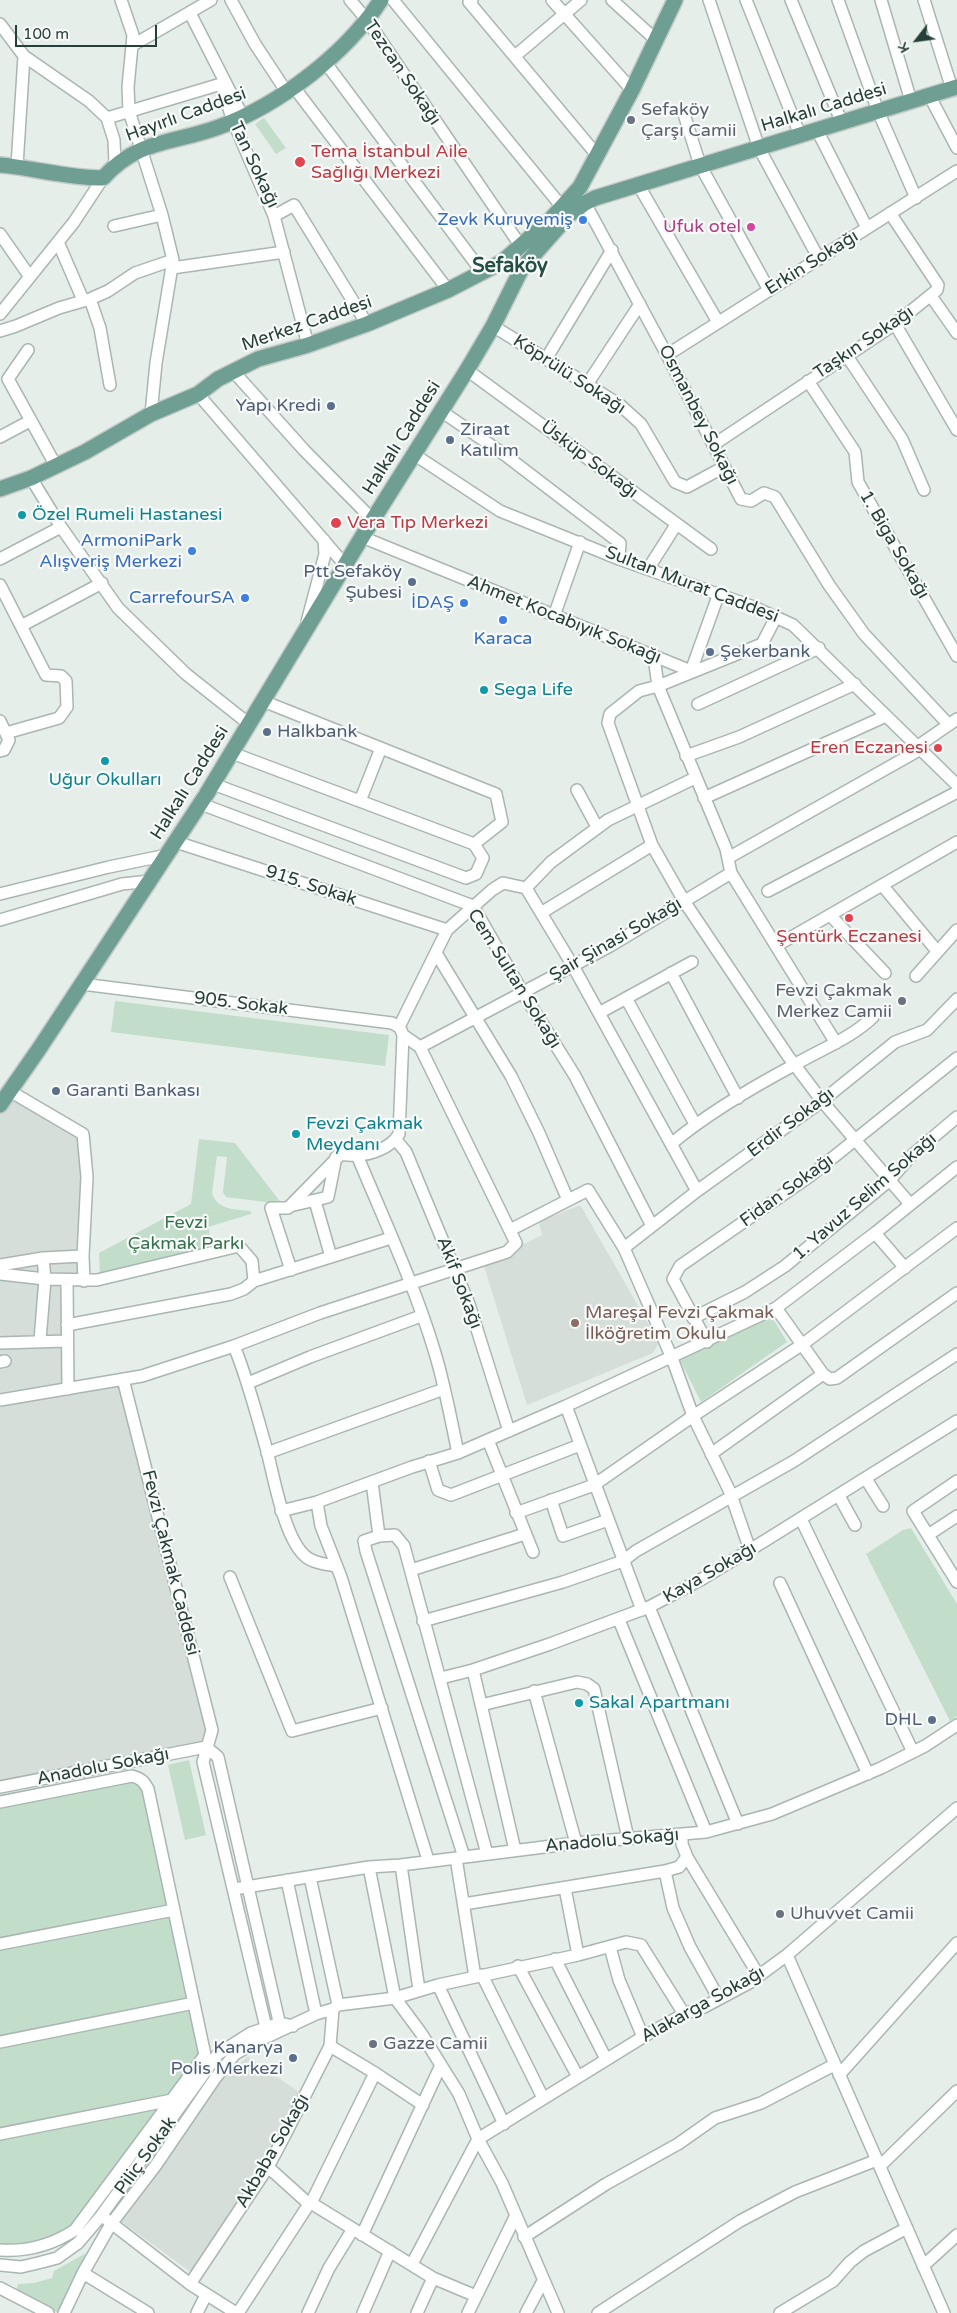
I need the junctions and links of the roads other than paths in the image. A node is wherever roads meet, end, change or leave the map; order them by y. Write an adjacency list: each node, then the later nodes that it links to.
1 (211, 0): 18 (street)
2 (231, 0): 27 (street)
3 (350, 0): 20 (street, Tezcan Sokağı)
4 (381, 0): 20 (main road, Hayırlı Caddesi)
5 (393, 0): 54 (street)
6 (472, 0): 25 (street)
7 (552, 0): 19 (street)
8 (581, 0): 19 (street)
9 (612, 0): 22 (street)
10 (675, 0): 22 (main road, Merkez Caddesi)
11 (709, 0): 41 (street)
12 (746, 0): 39 (street)
13 (791, 0): 37 (street)
14 (838, 0): 33 (street)
15 (881, 0): 31 (street)
16 (924, 0): 28 (street)
17 (120, 1): 23 (street)
18 (190, 13): 23 (street); 36 (street)
19 (564, 15): 25 (street); 29 (street)
20 (367, 20): 26 (main road, Hayırlı Caddesi); 62 (street, Tezcan Sokağı)
21 (0, 24): 24 (street)
22 (656, 40): 29 (main road, Merkez Caddesi)
23 (133, 46): 32 (street)
24 (24, 56): 35 (street); 47 (street)
25 (515, 56): 43 (street)
26 (325, 62): 27 (main road, Hayırlı Caddesi); 67 (street)
27 (289, 88): 36 (main road, Hayırlı Caddesi); 69 (street)
28 (955, 88): 30 (main road, Halkalı Caddesi)
29 (632, 90): 43 (main road, Merkez Caddesi)
30 (929, 95): 31 (main road, Halkalı Caddesi); 42 (street)
31 (911, 101): 33 (main road, Halkalı Caddesi)
32 (129, 111): 35 (street); 36 (street, Tan Sokağı); 40 (street)
33 (878, 111): 37 (main road, Halkalı Caddesi); 52 (street)
34 (684, 114): 46 (street)
35 (107, 118): 44 (street)
36 (238, 119): 40 (main road, Hayırlı Caddesi); 57 (street, Tan Sokağı)
37 (842, 123): 38 (main road, Halkalı Caddesi)
38 (817, 130): 39 (main road, Halkalı Caddesi); 59 (street)
39 (800, 135): 41 (main road, Halkalı Caddesi)
40 (140, 148): 44 (main road, Hayırlı Caddesi); 56 (street)
41 (759, 148): 46 (main road, Halkalı Caddesi); 65 (street)
42 (957, 148)
43 (597, 155): 50 (main road, Merkez Caddesi)
44 (115, 164): 49 (main road, Hayırlı Caddesi)
45 (0, 165): 47 (main road)
46 (700, 165): 51 (main road, Halkalı Caddesi); 70 (street)
47 (17, 166): 49 (main road)
48 (957, 172): 52 (street, Erkin Sokağı)
49 (103, 178): 61 (street)
50 (583, 183): 53 (main road); 54 (main road, Merkez Caddesi)
51 (639, 186): 53 (main road, Halkalı Caddesi); 76 (street)
52 (916, 198): 55 (street, Erkin Sokağı)
53 (590, 201): 63 (street, Osmanbey Sokağı); 79 (main road, Halkalı Caddesi)
54 (562, 207): 62 (main road, Merkez Caddesi)
55 (890, 213): 59 (street, Erkin Sokağı); 71 (street, Taşkın Sokağı)
56 (162, 215): 58 (street); 66 (street)
57 (274, 216): 64 (street); 77 (street, Tan Sokağı)
58 (114, 226)
59 (867, 228): 65 (street, Erkin Sokağı)
60 (0, 234): 68 (street)
61 (58, 242): 68 (street); 72 (street)
62 (520, 246): 67 (main road, Merkez Caddesi)
63 (612, 250): 73 (street, Osmanbey Sokağı); 86 (street)
64 (284, 252): 66 (street); 82 (street)
65 (818, 259): 70 (street, Erkin Sokağı)
66 (172, 264): 72 (street); 95 (street)
67 (482, 272): 69 (main road, Merkez Caddesi)
68 (30, 277): 74 (street)
69 (448, 290): 77 (main road, Merkez Caddesi)
70 (769, 290): 76 (street, Erkin Sokağı)
71 (931, 296): 75 (street); 78 (street, Taşkın Sokağı)
72 (87, 299): 80 (street); 92 (street)
73 (640, 304): 84 (street, Osmanbey Sokağı); 91 (street)
74 (0, 314)
75 (953, 318): 81 (street)
76 (718, 322): 84 (street, Erkin Sokağı)
77 (367, 324): 82 (main road, Merkez Caddesi)
78 (895, 324): 85 (street, Taşkın Sokağı); 97 (street)
79 (493, 326): 86 (street, Köprülü Sokağı); 87 (main road, Halkalı Caddesi)
80 (0, 331)
81 (957, 333)
82 (308, 345): 88 (main road, Merkez Caddesi)
83 (28, 350): 89 (street)
84 (667, 355): 99 (street, Osmanbey Sokağı)
85 (847, 356): 90 (street, Taşkın Sokağı); 105 (street)
86 (546, 359): 91 (street, Köprülü Sokağı)
87 (467, 370): 94 (main road, Halkalı Caddesi); 107 (street, Üsküp Sokağı)
88 (233, 371): 93 (main road, Merkez Caddesi); 106 (street)
89 (4, 381): 96 (street)
90 (808, 381): 99 (street, Taşkın Sokağı); 125 (street, 1. Biga Sokağı)
91 (588, 384): 102 (street, Köprülü Sokağı)
92 (110, 385)
93 (198, 394): 95 (main road, Merkez Caddesi); 110 (street)
94 (441, 411): 100 (main road, Halkalı Caddesi); 114 (street)
95 (151, 414): 101 (main road, Merkez Caddesi)
96 (30, 421): 98 (street); 101 (street)
97 (957, 430)
98 (0, 437)
99 (713, 445): 102 (street, Osmanbey Sokağı)
100 (415, 455): 106 (main road, Halkalı Caddesi); 111 (street, Sultan Murat Caddesi)
101 (56, 466): 103 (main road, Merkez Caddesi)
102 (724, 467): 134 (street, Osmanbey Sokağı)
103 (31, 478): 104 (main road, Merkez Caddesi); 108 (street)
104 (0, 489)
105 (924, 490)
106 (373, 520): 109 (main road, Halkalı Caddesi)
107 (676, 525): 112 (street, Üsküp Sokağı); 116 (street)
108 (61, 527): 113 (street); 117 (street)
109 (362, 537): 115 (main road, Halkalı Caddesi); 120 (street, Ahmet Kocabıyık Sokağı)
110 (324, 540): 115 (street); 123 (street)
111 (580, 542): 114 (street, Sultan Murat Caddesi); 120 (street)
112 (711, 549)
113 (0, 559)
114 (619, 559): 116 (street, Sultan Murat Caddesi)
115 (345, 565): 123 (main road, Halkalı Caddesi)
116 (648, 569): 119 (street, Sultan Murat Caddesi)
117 (102, 583): 122 (street); 135 (street)
118 (0, 585): 122 (street)
119 (718, 596): 121 (street, Sultan Murat Caddesi); 127 (street)
120 (554, 616): 126 (street, Ahmet Kocabıyık Sokağı)
121 (776, 617): 124 (street, Sultan Murat Caddesi); 127 (street)
122 (21, 626): 136 (street)
123 (306, 631): 130 (main road, Halkalı Caddesi)
124 (819, 648): 128 (street, Sultan Murat Caddesi); 131 (street)
125 (957, 656)
126 (654, 657): 127 (street, Ahmet Kocabıyık Sokağı); 129 (street)
127 (691, 671): 129 (street)
128 (855, 684): 132 (street, Sultan Murat Caddesi); 141 (street)
129 (658, 686): 141 (street); 150 (street)
130 (263, 701): 135 (main road, Halkalı Caddesi); 137 (street)
131 (698, 704)
132 (886, 716): 138 (street, Sultan Murat Caddesi); 147 (street)
133 (0, 721): 136 (street)
134 (953, 722): 138 (street)
135 (249, 724): 140 (main road, Halkalı Caddesi)
136 (6, 733): 139 (street)
137 (381, 748): 148 (street); 154 (street)
138 (919, 748): 144 (street, Sultan Murat Caddesi); 157 (street)
139 (0, 751)
140 (232, 753): 143 (main road, Halkalı Caddesi); 148 (street)
141 (686, 756): 142 (street)
142 (695, 778): 147 (street); 150 (street)
143 (214, 784): 149 (main road, Halkalı Caddesi); 154 (street)
144 (957, 784)
145 (577, 790): 151 (street)
146 (957, 792): 162 (street)
147 (704, 798): 157 (street)
148 (360, 801): 154 (street)
149 (200, 804): 152 (main road, Halkalı Caddesi); 165 (street, Cem Sultan Sokağı)
150 (639, 805): 151 (street); 155 (street)
151 (597, 827): 161 (street)
152 (176, 842): 156 (main road, Halkalı Caddesi); 169 (street, 915. Sokak)
153 (957, 842): 160 (street)
154 (474, 844)
155 (652, 845): 164 (street); 166 (street)
156 (167, 856): 159 (main road, Halkalı Caddesi); 163 (street)
157 (728, 858): 158 (street)
158 (731, 873): 164 (street, Şair Şinasi Sokağı); 171 (street)
159 (150, 880): 168 (street); 179 (main road, Halkalı Caddesi)
160 (882, 885): 167 (street); 172 (street)
161 (526, 888): 165 (street); 166 (street)
162 (768, 892)
163 (0, 894)
164 (684, 901): 175 (street, Şair Şinasi Sokağı); 190 (street)
165 (473, 906): 169 (street); 180 (street, Cem Sultan Sokağı)
166 (541, 913): 175 (street)
167 (830, 915): 171 (street); 176 (street)
168 (0, 920)
169 (447, 930): 173 (street)
170 (957, 930): 172 (street)
171 (776, 946): 187 (street)
172 (937, 951): 178 (street)
173 (436, 952): 185 (street); 186 (street)
174 (692, 962): 177 (street)
175 (573, 966): 180 (street, Şair Şinasi Sokağı); 183 (street)
176 (885, 973)
177 (671, 974): 181 (street); 192 (street)
178 (916, 976)
179 (82, 984): 186 (street, 905. Sokak); 191 (main road, Halkalı Caddesi)
180 (523, 993): 185 (street, Şair Şinasi Sokağı); 209 (street, Cem Sultan Sokağı)
181 (626, 998): 183 (street); 196 (street)
182 (957, 999): 193 (street, Erdir Sokağı)
183 (598, 1013): 199 (street)
184 (873, 1017): 187 (street)
185 (476, 1018): 188 (street, Şair Şinasi Sokağı); 205 (street)
186 (401, 1031): 188 (street); 197 (street)
187 (836, 1043): 190 (street)
188 (420, 1047): 211 (street)
189 (957, 1058): 198 (street, Fidan Sokağı)
190 (794, 1064): 192 (street); 193 (street)
191 (8, 1090): 194 (main road, Halkalı Caddesi); 215 (street)
192 (738, 1098): 196 (street)
193 (822, 1101): 198 (street); 204 (street, Erdir Sokağı)
194 (0, 1105)
195 (957, 1117): 203 (street, 1. Yavuz Selim Sokağı)
196 (695, 1124): 199 (street)
197 (396, 1140): 200 (street); 220 (street, Akif Sokağı)
198 (856, 1141): 203 (street); 231 (street, Fidan Sokağı)
199 (671, 1144): 204 (street)
200 (358, 1155): 201 (street); 213 (street)
201 (336, 1157): 206 (street); 208 (street)
202 (957, 1167): 207 (street)
203 (890, 1180): 207 (street); 231 (street, 1. Yavuz Selim Sokağı)
204 (697, 1191): 209 (street, Erdir Sokağı)
205 (568, 1200): 211 (street); 214 (street)
206 (316, 1201): 208 (street); 216 (street)
207 (910, 1204): 212 (street)
208 (290, 1206): 221 (street)
209 (652, 1226): 214 (street, Erdir Sokağı)
210 (957, 1228): 219 (street)
211 (510, 1230): 220 (street)
212 (876, 1233): 219 (street); 229 (street)
213 (391, 1238): 216 (street); 227 (street)
214 (624, 1248): 240 (street)
215 (83, 1256): 217 (street); 225 (street)
216 (331, 1257): 221 (street)
217 (43, 1258): 218 (street); 223 (street)
218 (0, 1265)
219 (905, 1268): 237 (street)
220 (454, 1269): 227 (street); 250 (street, Akif Sokağı)
221 (291, 1270): 226 (street)
222 (0, 1274): 223 (street)
223 (45, 1279): 224 (street); 233 (street)
224 (67, 1280): 225 (street); 232 (street)
225 (84, 1281): 226 (street)
226 (254, 1281): 232 (street)
227 (410, 1283): 230 (street); 238 (street)
228 (957, 1293): 241 (street)
229 (776, 1308): 235 (street); 237 (street)
230 (422, 1316): 243 (street); 245 (street)
231 (693, 1318): 235 (street, Fidan Sokağı)
232 (67, 1325): 234 (street)
233 (40, 1340): 234 (street); 236 (street)
234 (67, 1341): 244 (street)
235 (707, 1342): 240 (street)
236 (0, 1343)
237 (802, 1344): 241 (street); 248 (street)
238 (234, 1346): 242 (street); 243 (street)
239 (957, 1354): 263 (street)
240 (672, 1358): 247 (street); 248 (street)
241 (823, 1374): 255 (street)
242 (123, 1379): 244 (street); 293 (street, Fevzi Çakmak Caddesi)
243 (248, 1383): 253 (street)
244 (68, 1388): 246 (street)
245 (444, 1389): 253 (street); 254 (street)
246 (0, 1400)
247 (566, 1406): 250 (street); 252 (street)
248 (693, 1416): 255 (street); 261 (street)
249 (957, 1421): 258 (street, Kaya Sokağı)
250 (509, 1431): 251 (street)
251 (488, 1440): 254 (street); 257 (street)
252 (580, 1446): 257 (street); 261 (street)
253 (267, 1453): 267 (street)
254 (458, 1453): 256 (street)
255 (711, 1454): 263 (street)
256 (429, 1461): 257 (street); 260 (street)
257 (501, 1475): 268 (street)
258 (866, 1479): 262 (street, Kaya Sokağı); 266 (street)
259 (957, 1481): 274 (street)
260 (372, 1482): 265 (street); 275 (street)
261 (594, 1485): 264 (street); 271 (street)
262 (839, 1496): 270 (street, Kaya Sokağı); 272 (street)
263 (732, 1498): 276 (street); 278 (street)
264 (551, 1500): 268 (street); 271 (street)
265 (317, 1502): 267 (street); 279 (street)
266 (883, 1506)
267 (282, 1511): 279 (street)
268 (516, 1513): 273 (street)
269 (957, 1516): 274 (street)
270 (801, 1519): 276 (street, Kaya Sokağı); 294 (street)
271 (608, 1520): 278 (street)
272 (855, 1525)
273 (525, 1534): 277 (street); 280 (street)
274 (928, 1535): 282 (street)
275 (379, 1536): 280 (street); 306 (street)
276 (750, 1550): 284 (street, Kaya Sokağı)
277 (533, 1552)
278 (623, 1560): 284 (street); 286 (street)
279 (336, 1566): 291 (street)
280 (411, 1570): 286 (street)
281 (230, 1577): 291 (street)
282 (957, 1582)
283 (780, 1583): 295 (street)
284 (645, 1609): 285 (street, Kaya Sokağı); 299 (street)
285 (619, 1620): 287 (street, Kaya Sokağı); 300 (street)
286 (423, 1621): 288 (street)
287 (473, 1670): 288 (street, Kaya Sokağı); 290 (street)
288 (441, 1678): 305 (street)
289 (534, 1691): 290 (street); 302 (street); 303 (street)
290 (482, 1705): 304 (street)
291 (382, 1708): 308 (street)
292 (957, 1725): 294 (street, Anadolu Sokağı)
293 (206, 1747): 296 (street, Anadolu Sokağı); 314 (street); 316 (street)
294 (913, 1752): 295 (street, Anadolu Sokağı)
295 (868, 1774): 299 (street, Anadolu Sokağı)
296 (0, 1787)
297 (0, 1802): 318 (street)
298 (957, 1808): 323 (street, Alakarga Sokağı)
299 (738, 1824): 300 (street, Anadolu Sokağı)
300 (706, 1832): 301 (street, Anadolu Sokağı)
301 (682, 1835): 302 (street, Anadolu Sokağı); 307 (street)
302 (628, 1838): 303 (street, Anadolu Sokağı)
303 (576, 1843): 304 (street, Anadolu Sokağı)
304 (515, 1850): 305 (street, Anadolu Sokağı)
305 (487, 1854): 306 (street, Anadolu Sokağı)
306 (460, 1857): 308 (street, Anadolu Sokağı); 317 (street)
307 (687, 1857): 311 (street); 327 (street)
308 (428, 1860): 309 (street, Anadolu Sokağı)
309 (401, 1865): 310 (street, Anadolu Sokağı); 329 (street)
310 (369, 1867): 312 (street, Anadolu Sokağı); 330 (street)
311 (665, 1871): 315 (street); 331 (street)
312 (310, 1876): 313 (street, Anadolu Sokağı); 333 (street, Akbaba Sokağı)
313 (286, 1880): 314 (street, Anadolu Sokağı); 334 (street)
314 (247, 1887): 316 (street, Anadolu Sokağı); 336 (street)
315 (565, 1888): 317 (street); 322 (street)
316 (234, 1889): 337 (street)
317 (464, 1904): 326 (street)
318 (174, 1910): 320 (street); 332 (street)
319 (957, 1943): 343 (street)
320 (0, 1944)
321 (610, 1947): 322 (street); 335 (street); 338 (street)
322 (578, 1955): 324 (street)
323 (788, 1955): 327 (street, Alakarga Sokağı); 343 (street)
324 (555, 1959): 325 (street); 341 (street)
325 (518, 1966): 326 (street); 345 (street)
326 (478, 1976): 328 (street); 347 (street)
327 (759, 1976): 331 (street, Alakarga Sokağı)
328 (438, 1985): 329 (street); 350 (street)
329 (419, 1990): 330 (street)
330 (395, 1998): 333 (street); 342 (street)
331 (718, 1999): 335 (street, Alakarga Sokağı)
332 (194, 2003): 339 (street); 348 (street)
333 (335, 2007): 334 (street); 340 (street, Akbaba Sokağı)
334 (316, 2014): 336 (street)
335 (684, 2014): 338 (street, Alakarga Sokağı)
336 (280, 2026): 337 (street, Piliç Sokak)
337 (267, 2032): 357 (street, Piliç Sokak); 358 (street, Piliç Sokak)
338 (643, 2037): 341 (street, Alakarga Sokağı)
339 (0, 2042)
340 (330, 2046): 344 (street); 354 (street, Akbaba Sokağı)
341 (606, 2059): 345 (street, Alakarga Sokağı)
342 (441, 2065): 349 (street); 352 (street)
343 (837, 2070): 353 (street); 362 (street)
344 (375, 2073): 349 (street); 355 (street)
345 (578, 2077): 347 (street, Alakarga Sokağı)
346 (957, 2091): 353 (street)
347 (543, 2098): 350 (street, Alakarga Sokağı)
348 (172, 2100): 351 (street); 363 (street)
349 (423, 2105): 360 (street)
350 (504, 2124): 352 (street, Alakarga Sokağı)
351 (0, 2134)
352 (478, 2139): 356 (street); 367 (street)
353 (878, 2163): 359 (street); 389 (street)
354 (268, 2167): 355 (street); 373 (street, Akbaba Sokağı)
355 (310, 2204): 360 (street); 382 (street)
356 (516, 2215): 362 (street); 376 (street)
357 (101, 2216): 358 (street); 366 (street, Piliç Sokak)
358 (111, 2224): 370 (street, Piliç Sokak); 373 (street)
359 (907, 2228): 369 (street); 377 (street)
360 (357, 2232): 365 (street); 383 (street)
361 (957, 2235): 369 (street)
362 (524, 2236): 372 (street)
363 (32, 2248): 364 (street); 366 (street)
364 (0, 2250)
365 (390, 2251): 367 (street); 384 (street)
366 (35, 2264): 368 (street, Piliç Sokak)
367 (412, 2264): 371 (street)
368 (0, 2265)
369 (923, 2266): 390 (street)
370 (83, 2273): 379 (street, Piliç Sokak); 380 (street)
371 (433, 2278): 376 (street); 385 (street)
372 (543, 2281): 387 (street); 388 (street)
373 (190, 2284): 375 (street)
374 (0, 2288): 378 (street)
375 (206, 2295): 381 (street); 382 (street)
376 (476, 2296): 386 (street)
377 (784, 2312)
378 (48, 2313)
379 (64, 2313)
380 (148, 2313)
381 (197, 2313)
382 (237, 2313)
383 (308, 2313)
384 (363, 2313)
385 (416, 2313)
386 (468, 2313)
387 (526, 2313)
388 (558, 2313)
389 (598, 2313)
390 (944, 2313)

